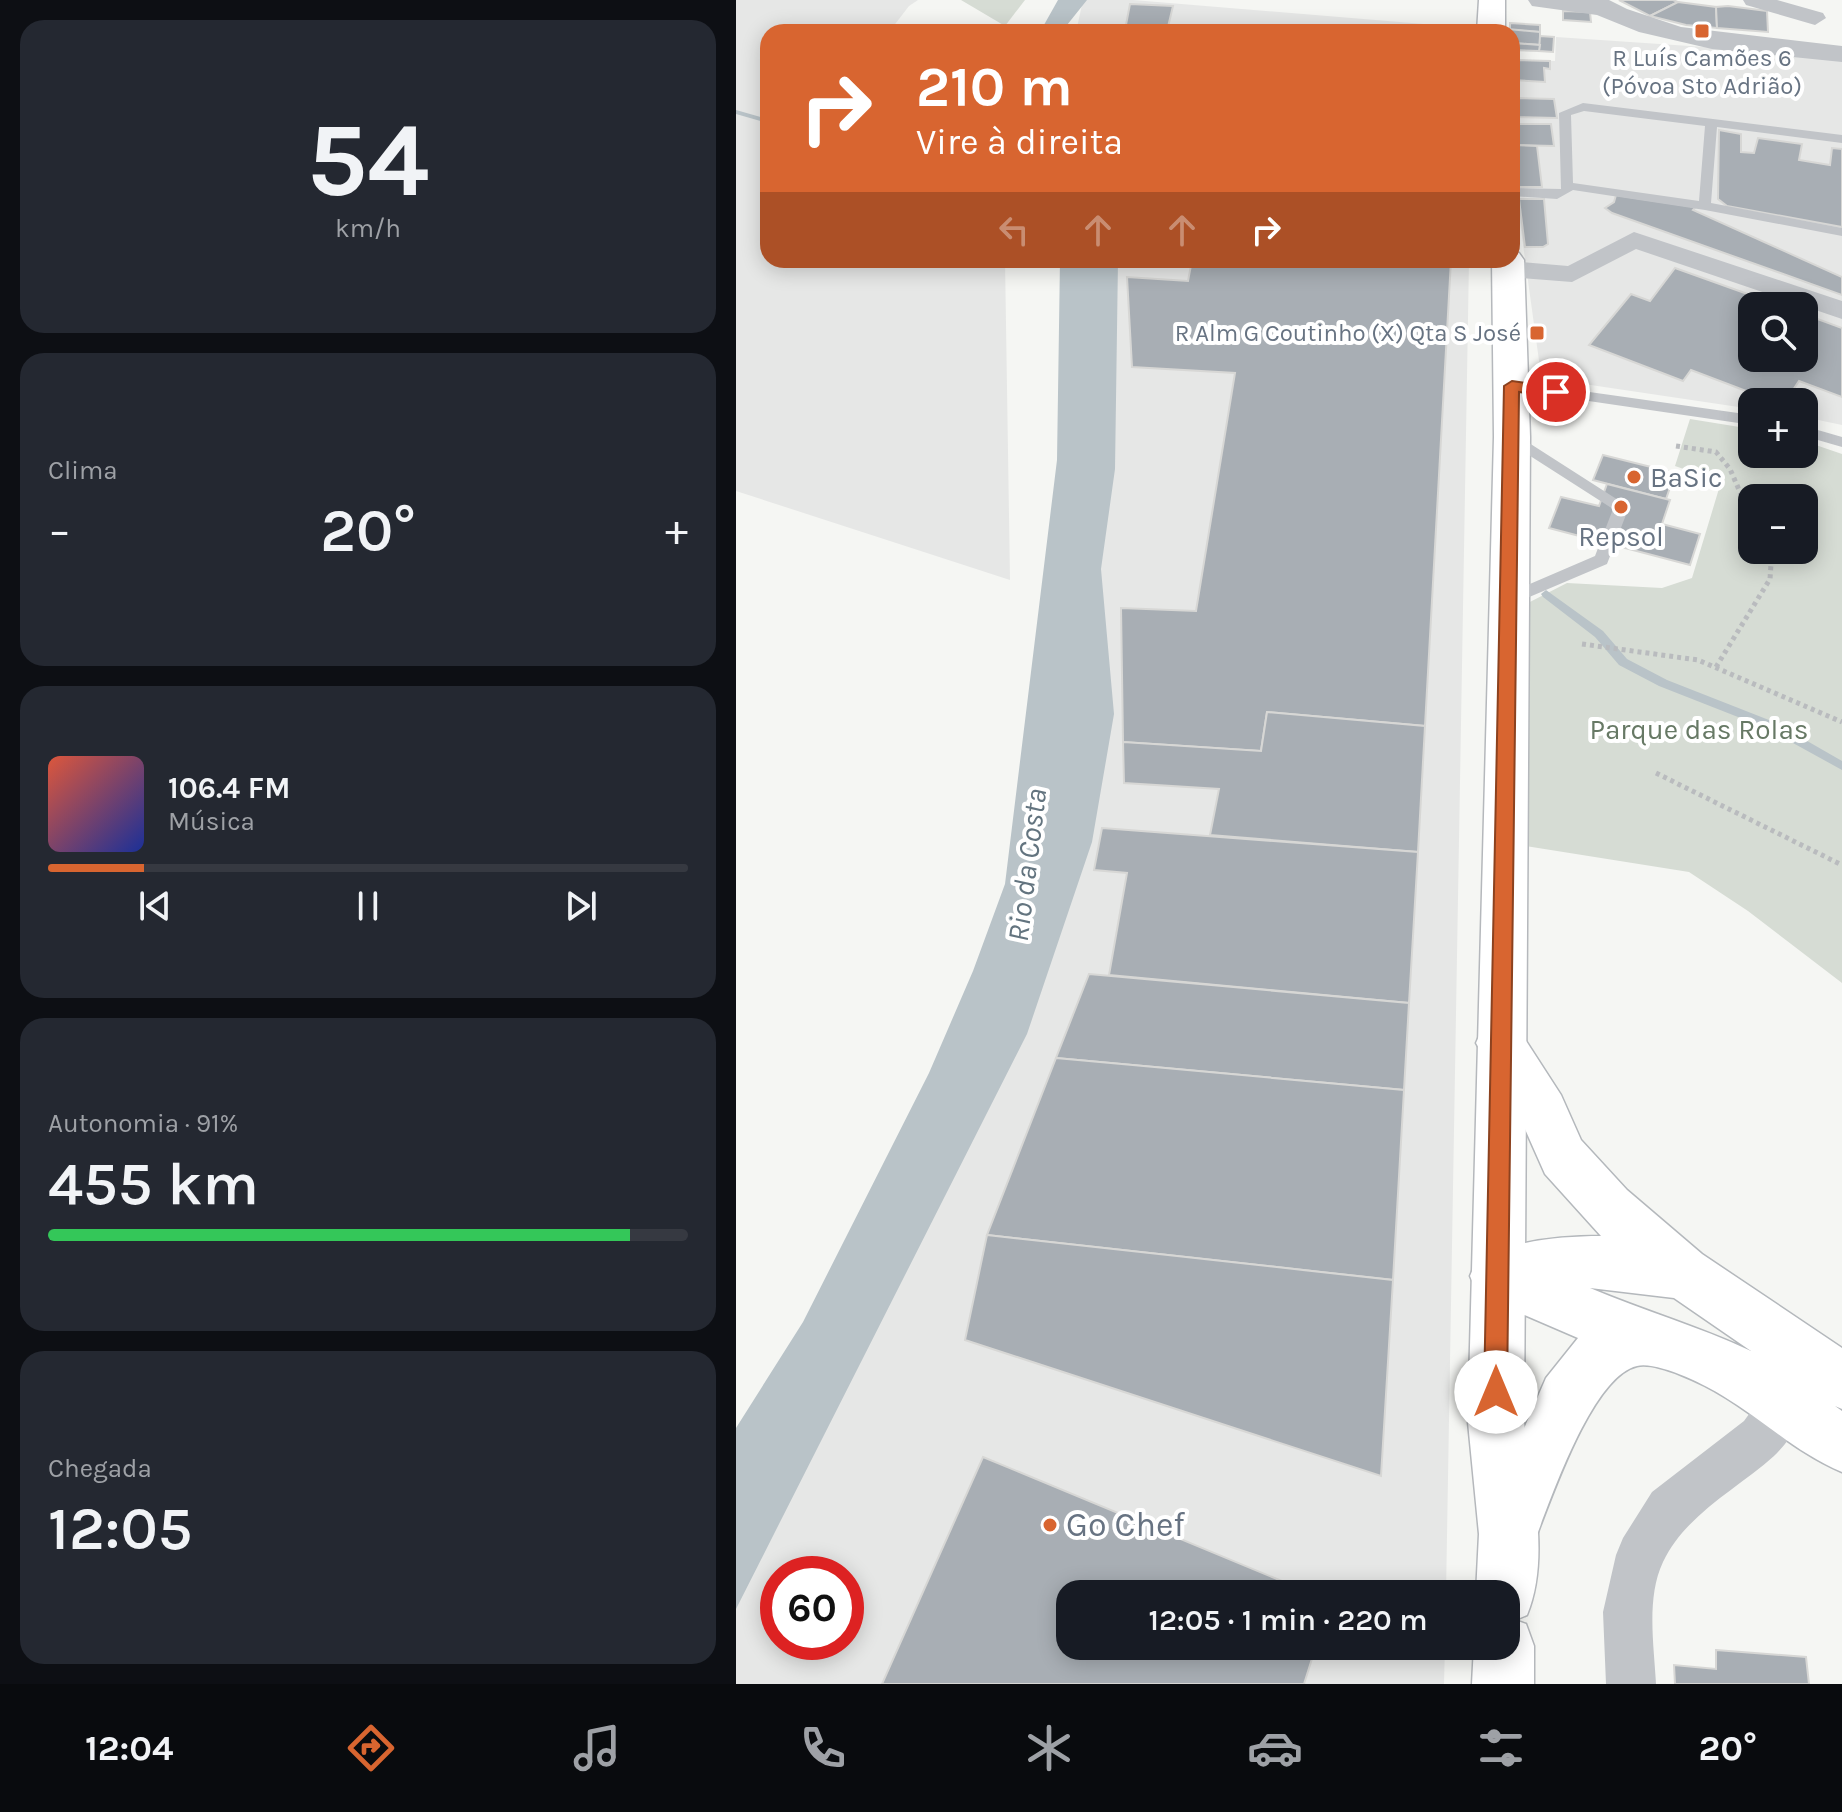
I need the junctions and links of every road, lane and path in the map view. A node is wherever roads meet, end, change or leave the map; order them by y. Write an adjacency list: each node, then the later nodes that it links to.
1 (1540, 0): 3 (street); 4 (street)
2 (1754, 0): 5 (street)
3 (1595, 3): 6 (street)
4 (1492, 15)
5 (1815, 18)
6 (1842, 54)
7 (1711, 123): 8 (lane); 9 (lane); 11 (lane)
8 (1842, 139)
9 (1569, 186): 10 (lane); 11 (lane)
10 (1520, 193)
11 (1705, 206): 12 (lane)
12 (1842, 232)
13 (1520, 266): 15 (street)
14 (1508, 268): 16 (main road)
15 (1842, 310)
16 (1512, 386): 17 (lane); 19 (main road)
17 (1738, 418)
18 (1818, 435): 20 (lane)
19 (1512, 437): 24 (main road); 24 (lane)
20 (1842, 442)
21 (1676, 446): 22 (path)
22 (1738, 488)
23 (1771, 564): 26 (path)
24 (1508, 600): 30 (main road)
25 (1582, 644): 26 (path)
26 (1716, 667): 27 (path)
27 (1842, 722)
28 (1656, 773): 29 (path)
29 (1842, 865)
30 (1500, 1043): 31 (main road); 32 (main road)
31 (1683, 1273): 32 (main road); 34 (main road)
32 (1497, 1276): 33 (main road); 36 (main road)
33 (1641, 1337): 34 (main road); 36 (main road)
34 (1814, 1382): 35 (main road); 40 (street)
35 (1842, 1444)
36 (1508, 1534): 37 (main road)
37 (1506, 1580)
38 (1504, 1660): 39 (main road)
39 (1503, 1684)
40 (1631, 1684)

